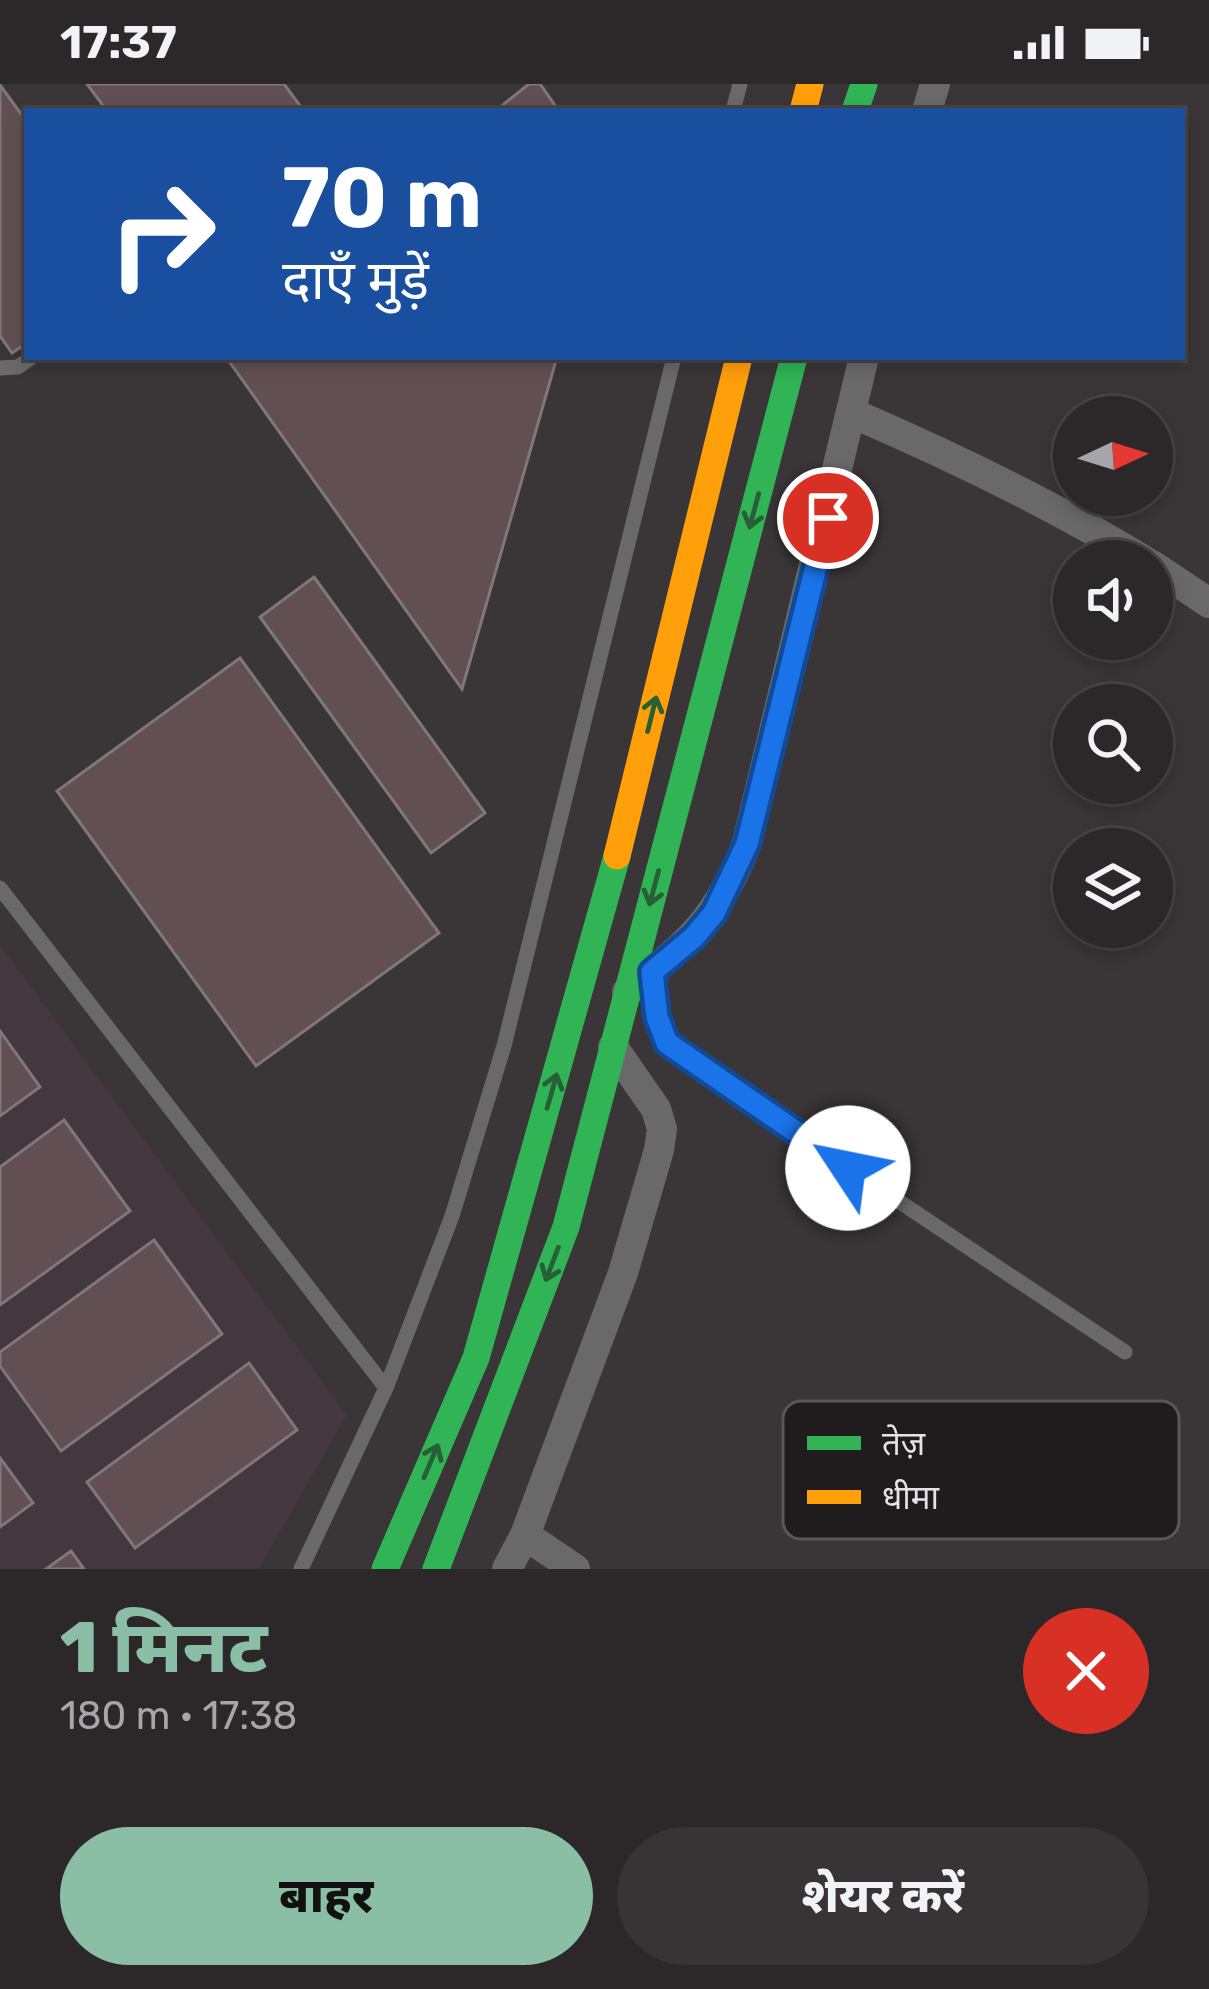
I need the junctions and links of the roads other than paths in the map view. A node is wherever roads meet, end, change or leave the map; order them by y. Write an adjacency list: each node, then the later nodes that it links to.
1 (28, 360): 6 (lane)
2 (673, 360): 16 (lane)
3 (739, 360): 19 (street, one-way to 3)
4 (793, 360): 13 (street, one-way to 13)
5 (863, 360): 7 (street)
6 (0, 368)
7 (852, 412): 8 (street); 12 (street)
8 (1111, 540)
9 (1173, 579): 10 (street)
10 (1209, 603)
11 (0, 888): 16 (lane)
12 (652, 972): 13 (street); 15 (lane)
13 (627, 992): 14 (street)
14 (613, 1047): 17 (street); 20 (street, one-way to 20)
15 (1125, 1352)
16 (386, 1388): 18 (lane)
17 (525, 1535): 21 (street); 22 (street)
18 (301, 1569)
19 (385, 1569)
20 (436, 1569)
21 (507, 1569)
22 (575, 1569)

